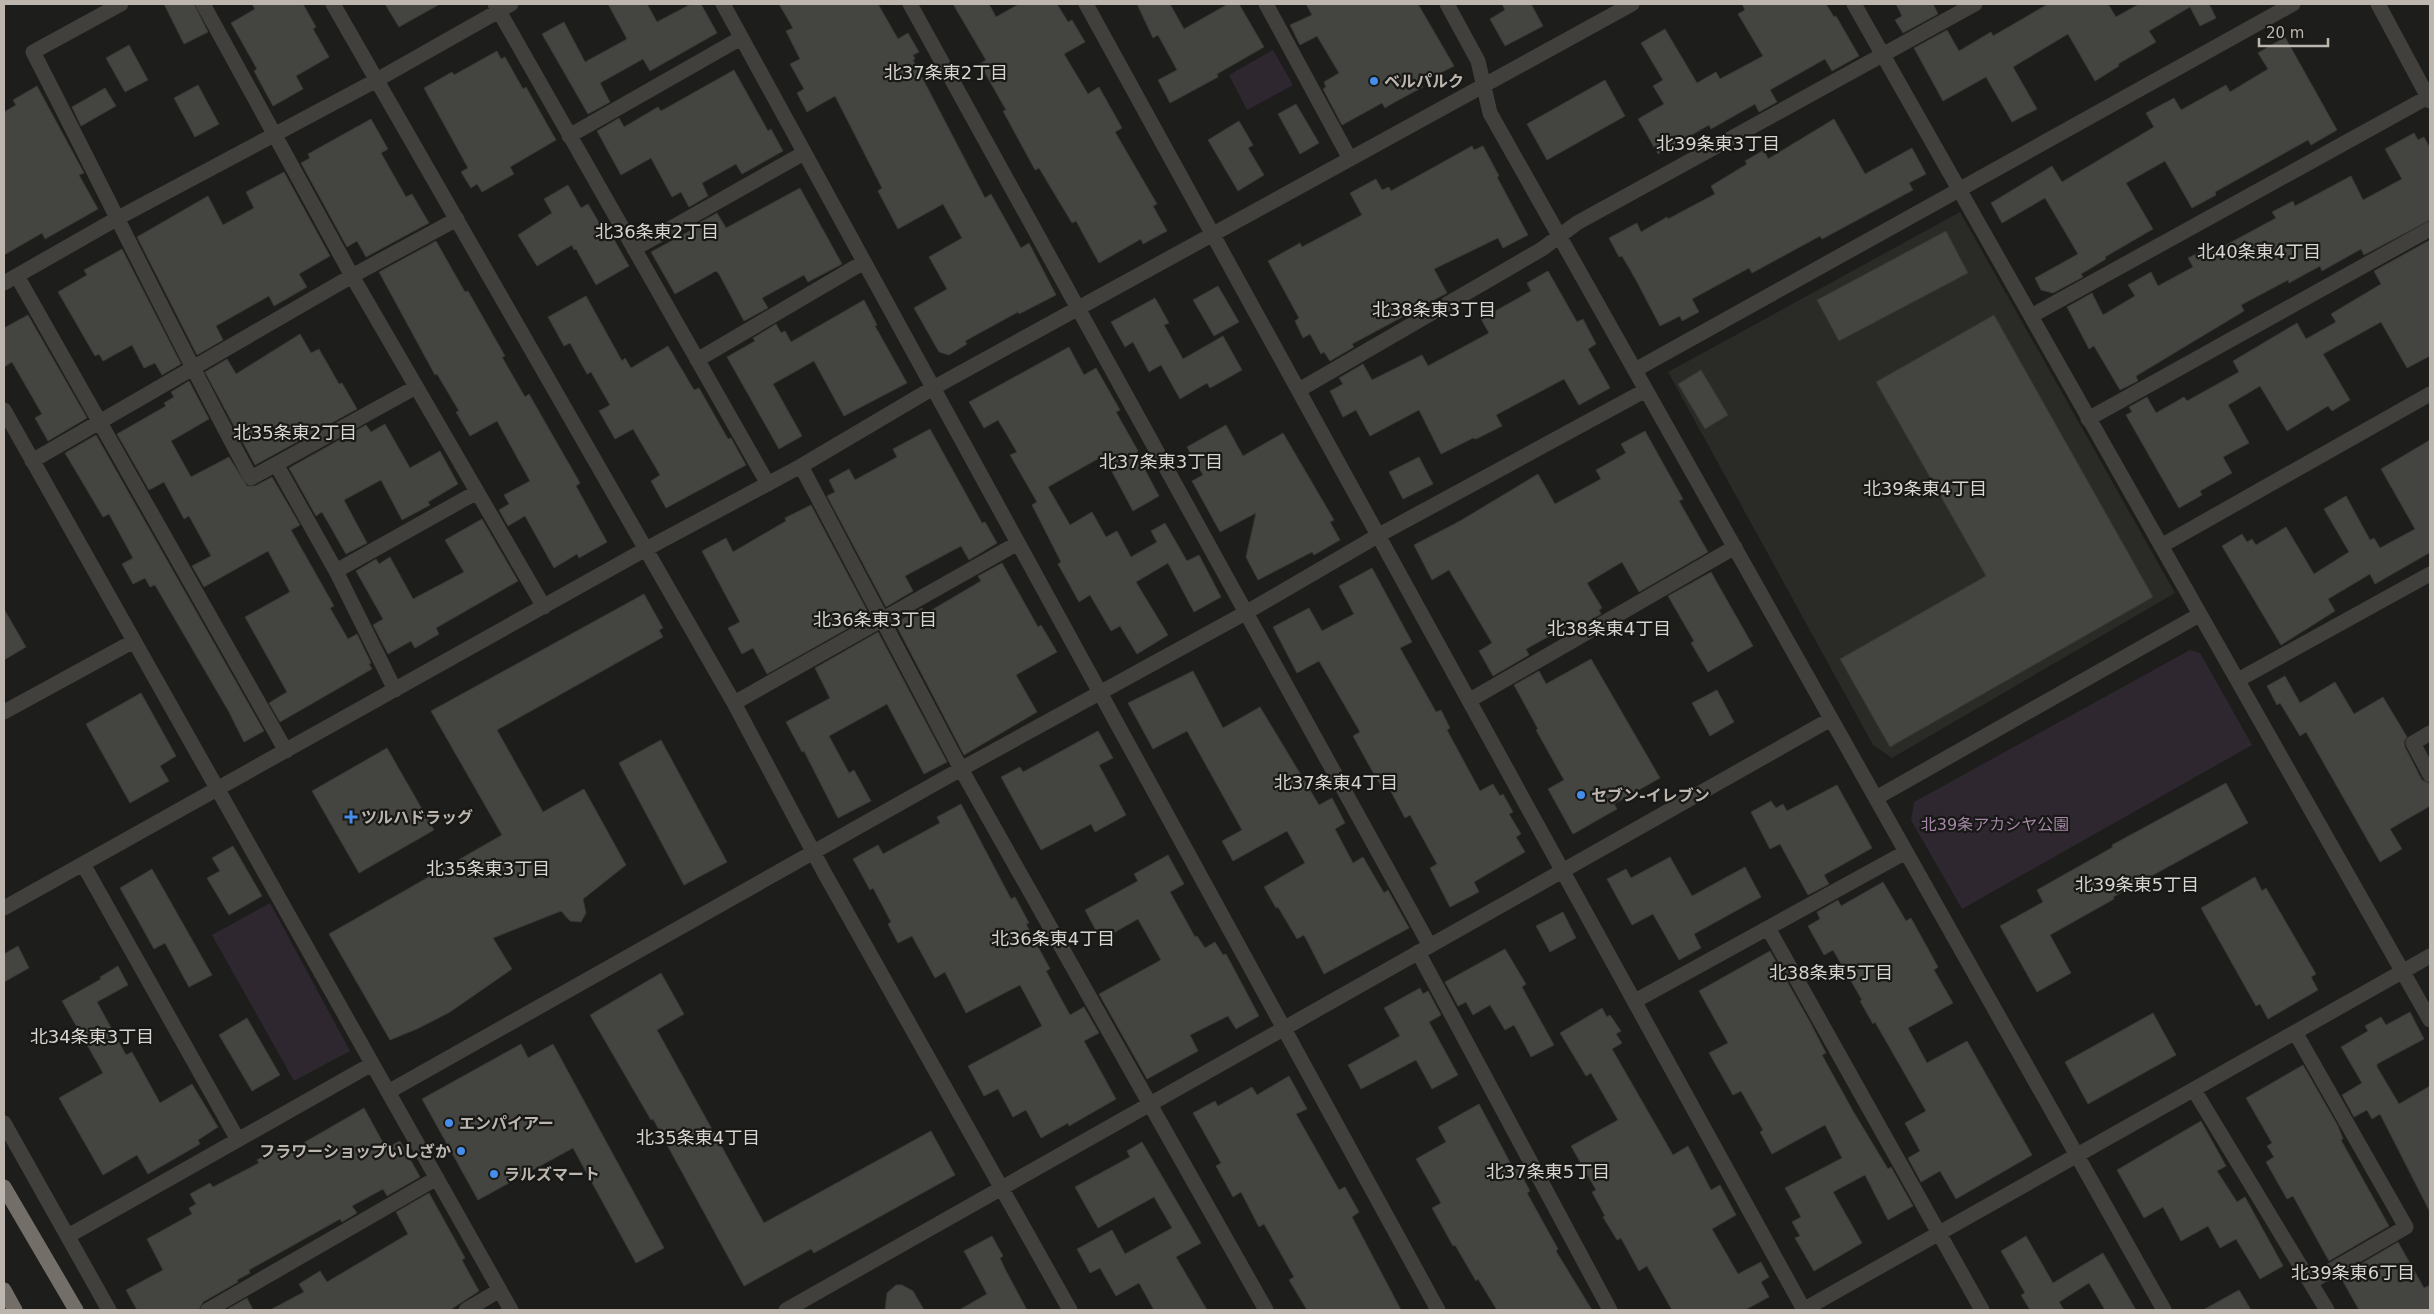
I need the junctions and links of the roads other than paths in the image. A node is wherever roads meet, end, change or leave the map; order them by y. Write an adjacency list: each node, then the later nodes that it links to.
1 (121, 4): 25 (street)
2 (203, 4): 20 (street)
3 (333, 4): 17 (street)
4 (723, 4): 15 (street)
5 (910, 4): 34 (street)
6 (1086, 4): 28 (street)
7 (1266, 4): 23 (street)
8 (1447, 4): 18 (street)
9 (1632, 4): 18 (street)
10 (1854, 4): 16 (street)
11 (1975, 4): 16 (street)
12 (2293, 4): 24 (street)
13 (2378, 4): 19 (street)
14 (502, 6): 17 (street); 21 (street)
15 (741, 38): 21 (street); 22 (street)
16 (1884, 55): 24 (street); 29 (street)
17 (375, 81): 20 (street); 26 (street)
18 (1484, 85): 23 (street); 29 (street)
19 (2429, 99): 35 (street)
20 (274, 133): 25 (street); 32 (street)
21 (569, 136): 30 (street)
22 (804, 153): 30 (street); 31 (street)
23 (1350, 159): 28 (street)
24 (1959, 189): 35 (street); 38 (street)
25 (118, 218): 33 (street); 37 (street)
26 (458, 219): 32 (street); 56 (street)
27 (2430, 229): 45 (street)
28 (1213, 234): 34 (street); 41 (street)
29 (1560, 236): 38 (street); 41 (street)
30 (634, 249): 36 (street)
31 (864, 262): 36 (street); 40 (street)
32 (352, 276): 37 (street); 39 (street)
33 (10, 280): 46 (street)
34 (1078, 308): 40 (street); 60 (street)
35 (2031, 316): 45 (street)
36 (697, 360): 50 (street)
37 (192, 369): 46 (street); 48 (street)
38 (1635, 370): 42 (street)
39 (416, 387): 48 (street); 51 (street)
40 (933, 388): 49 (street); 53 (street)
41 (1299, 390): 52 (street)
42 (1646, 390): 52 (street); 55 (street)
43 (2430, 394): 54 (street)
44 (4, 410): 47 (street)
45 (2088, 418): 54 (street)
46 (100, 422): 47 (street); 72 (street)
47 (32, 461): 63 (street)
48 (276, 464): 57 (street)
49 (801, 466): 50 (street); 62 (street)
50 (768, 484): 56 (street)
51 (477, 492): 57 (street); 59 (street)
52 (1379, 535): 60 (street); 67 (street)
53 (1018, 543): 62 (street); 66 (street)
54 (2161, 546): 61 (street)
55 (1735, 547): 67 (street); 70 (street)
56 (646, 549): 59 (street); 68 (street)
57 (336, 571): 65 (street)
58 (2430, 574): 64 (street)
59 (544, 607): 65 (street)
60 (1247, 612): 66 (street); 83 (street)
61 (2199, 615): 64 (street); 76 (street)
62 (883, 618): 68 (street); 73 (street)
63 (134, 641): 69 (street); 75 (street)
64 (2238, 680): 85 (street)
65 (395, 690): 72 (street)
66 (1100, 692): 73 (street); 88 (street)
67 (1470, 700): 80 (street)
68 (734, 703): 77 (street)
69 (4, 712)
70 (1831, 718): 76 (street); 80 (street)
71 (2430, 733): 74 (street)
72 (286, 751): 75 (street)
73 (961, 769): 77 (street); 93 (street)
74 (2430, 775)
75 (218, 790): 79 (street); 90 (street)
76 (1876, 798): 78 (street)
77 (813, 852): 92 (street); 99 (street)
78 (1906, 852): 82 (street); 96 (street)
79 (83, 864): 81 (street); 95 (street)
80 (1563, 869): 83 (street); 86 (street)
81 (4, 908)
82 (1768, 928): 86 (street); 100 (street)
83 (1424, 949): 88 (street); 117 (street)
84 (2430, 956): 85 (street)
85 (2402, 971): 87 (street); 89 (street)
86 (1635, 1001): 118 (street)
87 (2430, 1020)
88 (1284, 1028): 93 (street); 116 (street)
89 (2295, 1032): 91 (street); 102 (street)
90 (372, 1064): 92 (street); 95 (street)
91 (2194, 1090): 96 (street); 102 (street)
92 (388, 1092): 97 (street)
93 (1150, 1104): 99 (street); 115 (street)
94 (4, 1124): 101 (street)
95 (238, 1140): 101 (street)
96 (2077, 1156): 100 (street); 120 (street)
97 (437, 1178): 104 (street); 111 (street)
98 (4, 1187): 109 (highway)
99 (1001, 1188): 106 (street); 114 (street)
100 (1940, 1233): 118 (street); 119 (street)
101 (68, 1236): 110 (street)
102 (2311, 1282): 121 (street)
103 (4, 1290): 108 (highway)
104 (500, 1290): 112 (street); 113 (street)
105 (4, 1301): 107 (highway)
106 (795, 1308)
107 (8, 1310)
108 (15, 1310)
109 (76, 1310)
110 (109, 1310)
111 (208, 1310)
112 (466, 1310)
113 (511, 1310)
114 (1070, 1310)
115 (1266, 1310)
116 (1438, 1310)
117 (1610, 1310)
118 (1804, 1310)
119 (1982, 1310)
120 (2164, 1310)
121 (2327, 1310)

